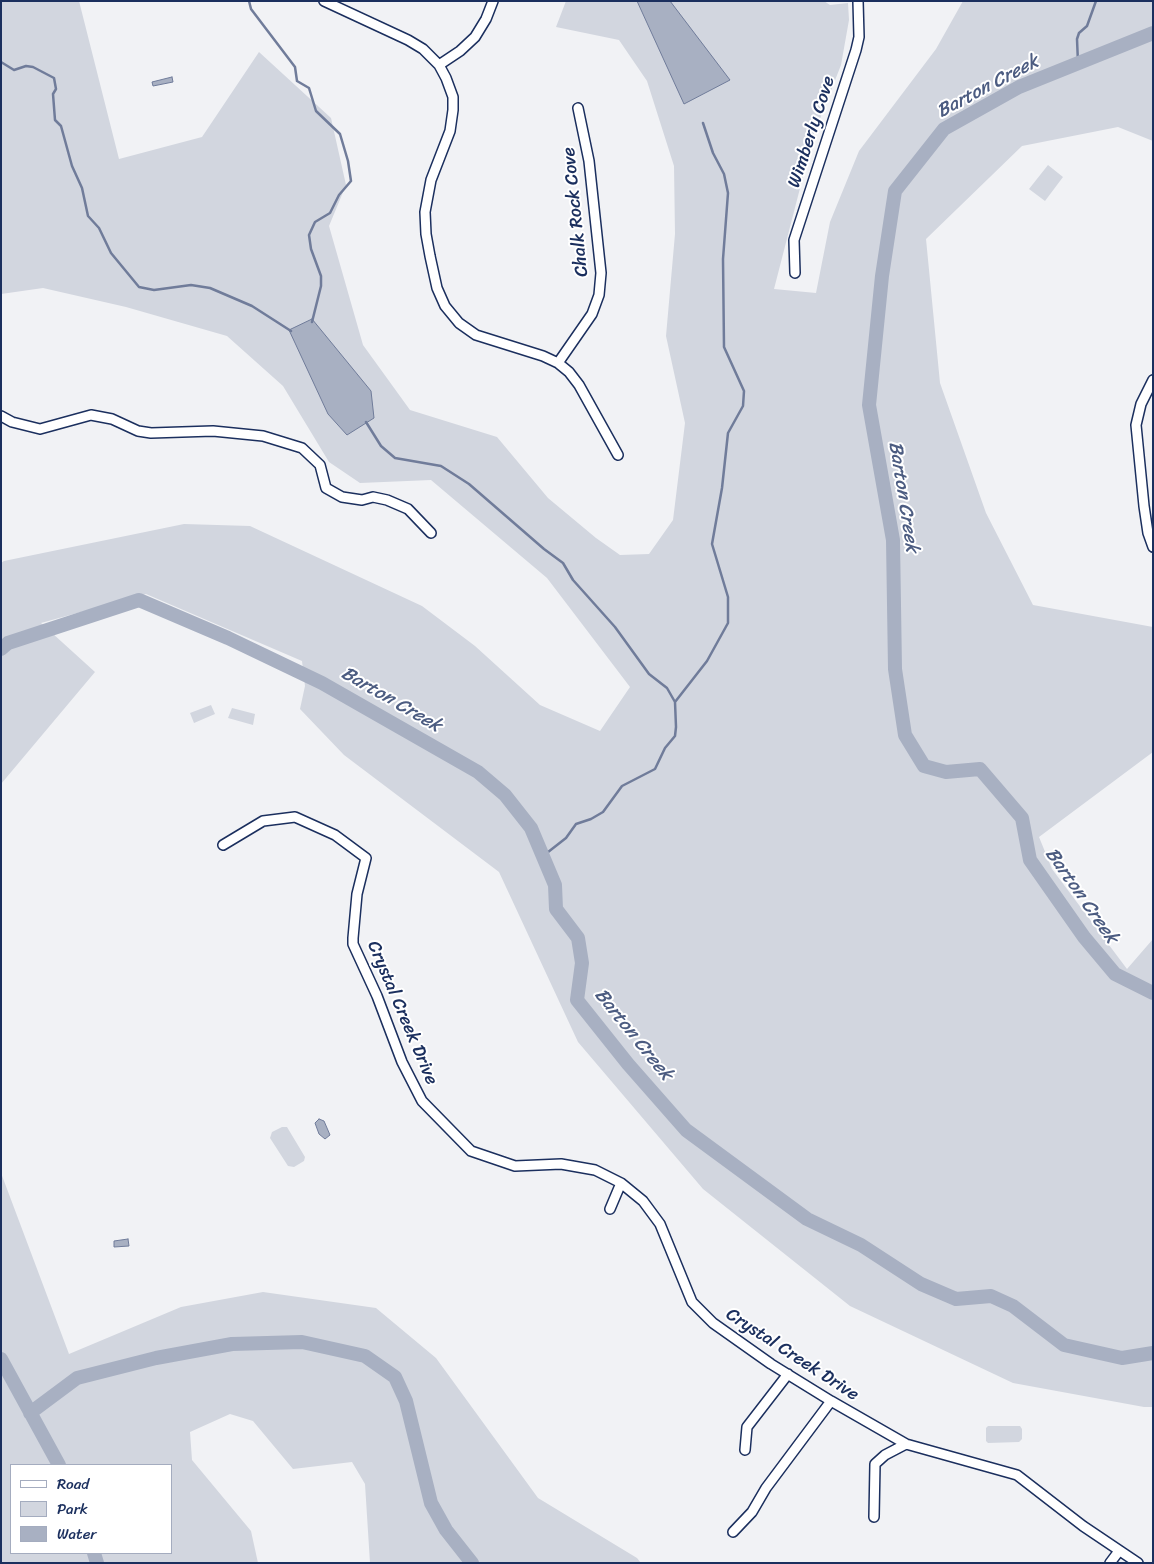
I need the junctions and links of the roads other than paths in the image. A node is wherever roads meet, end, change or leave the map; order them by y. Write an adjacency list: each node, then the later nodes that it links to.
1 (324, 1): 4 (street)
2 (493, 1): 4 (street)
3 (858, 1): 6 (street, Wimberly Cove)
4 (438, 65): 7 (street)
5 (578, 108): 7 (street, Chalk Rock Cove)
6 (795, 273)
7 (558, 363): 10 (street)
8 (1153, 380): 12 (street)
9 (1, 416): 11 (street)
10 (618, 455)
11 (431, 533)
12 (1153, 547)
13 (223, 845): 14 (street, Crystal Creek Drive)
14 (621, 1183): 15 (street); 16 (street, Crystal Creek Drive)
15 (610, 1209)
16 (788, 1374): 17 (street, Crystal Creek Drive); 19 (street)
17 (831, 1402): 18 (street, Crystal Creek Drive); 21 (street)
18 (906, 1444): 20 (street); 22 (street, Crystal Creek Drive)
19 (745, 1450)
20 (874, 1517)
21 (733, 1532)
22 (1119, 1552): 23 (street); 24 (street, Crystal Creek Drive)
23 (1110, 1563)
24 (1138, 1563)

